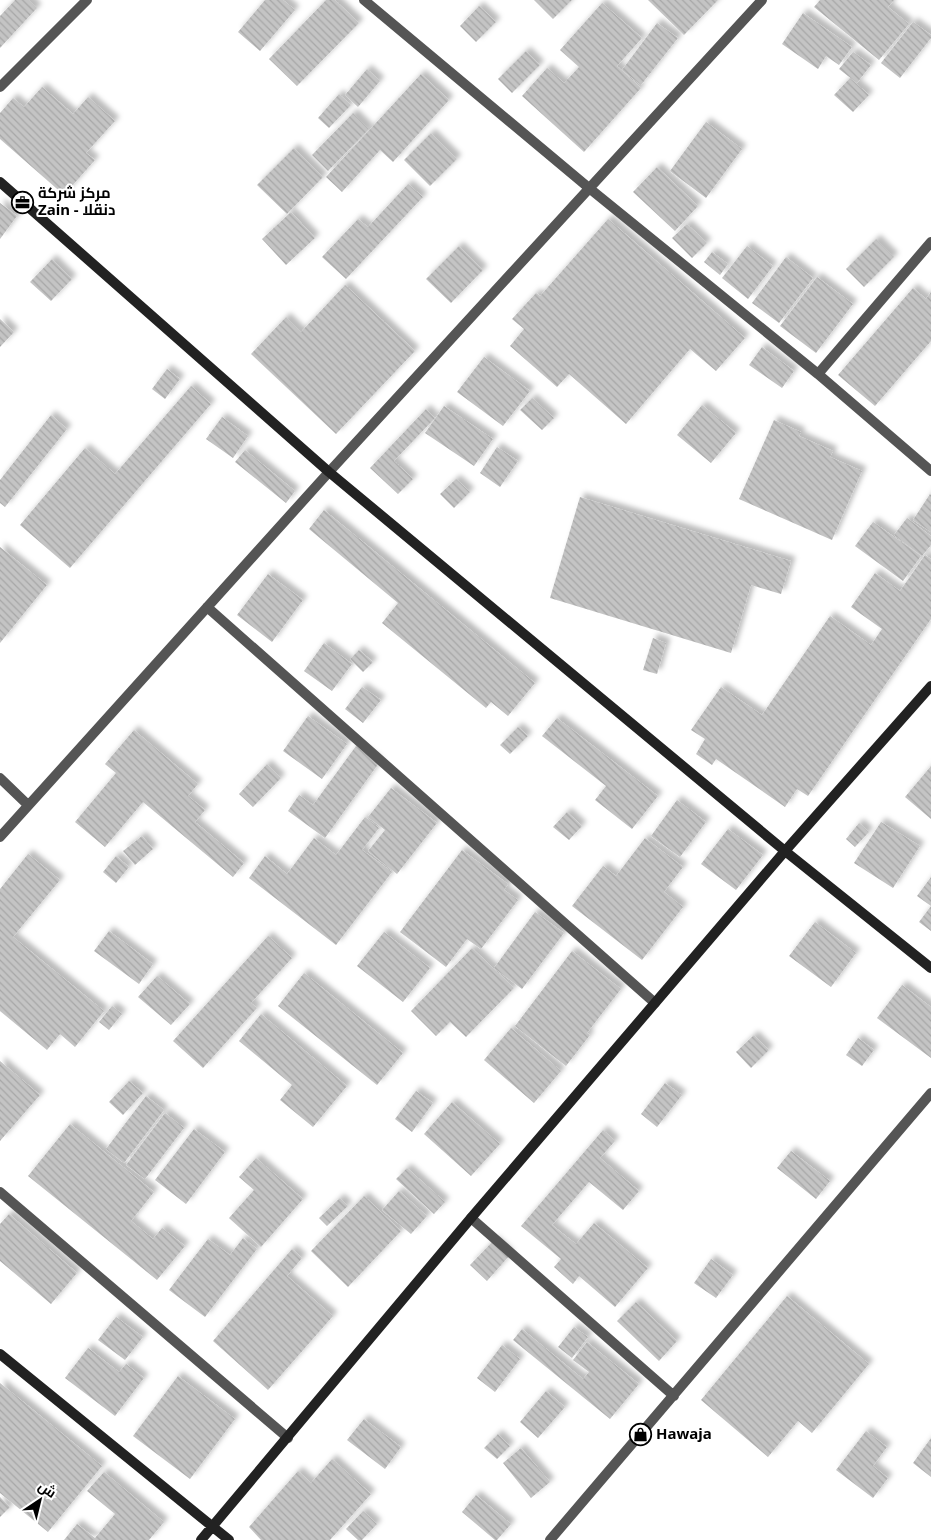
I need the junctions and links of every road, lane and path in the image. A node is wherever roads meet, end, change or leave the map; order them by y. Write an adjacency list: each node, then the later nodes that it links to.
1 (87, 0): 4 (street)
2 (364, 0): 6 (street)
3 (762, 0): 6 (street)
4 (0, 87)
5 (0, 182): 10 (street)
6 (589, 188): 8 (street); 10 (street)
7 (931, 242): 8 (street)
8 (818, 374): 9 (street)
9 (931, 471)
10 (329, 472): 11 (street); 16 (street)
11 (207, 607): 14 (street); 18 (street)
12 (931, 686): 16 (street)
13 (0, 778): 14 (street)
14 (28, 805): 15 (street)
15 (0, 838)
16 (785, 851): 17 (street); 18 (street)
17 (931, 968)
18 (655, 1003): 21 (street)
19 (931, 1093): 23 (street)
20 (0, 1192): 24 (street)
21 (471, 1218): 23 (street); 24 (street)
22 (0, 1354): 25 (street)
23 (674, 1396): 28 (street)
24 (288, 1438): 25 (street)
25 (214, 1526): 26 (street); 27 (street)
26 (201, 1540)
27 (229, 1540)
28 (550, 1540)

